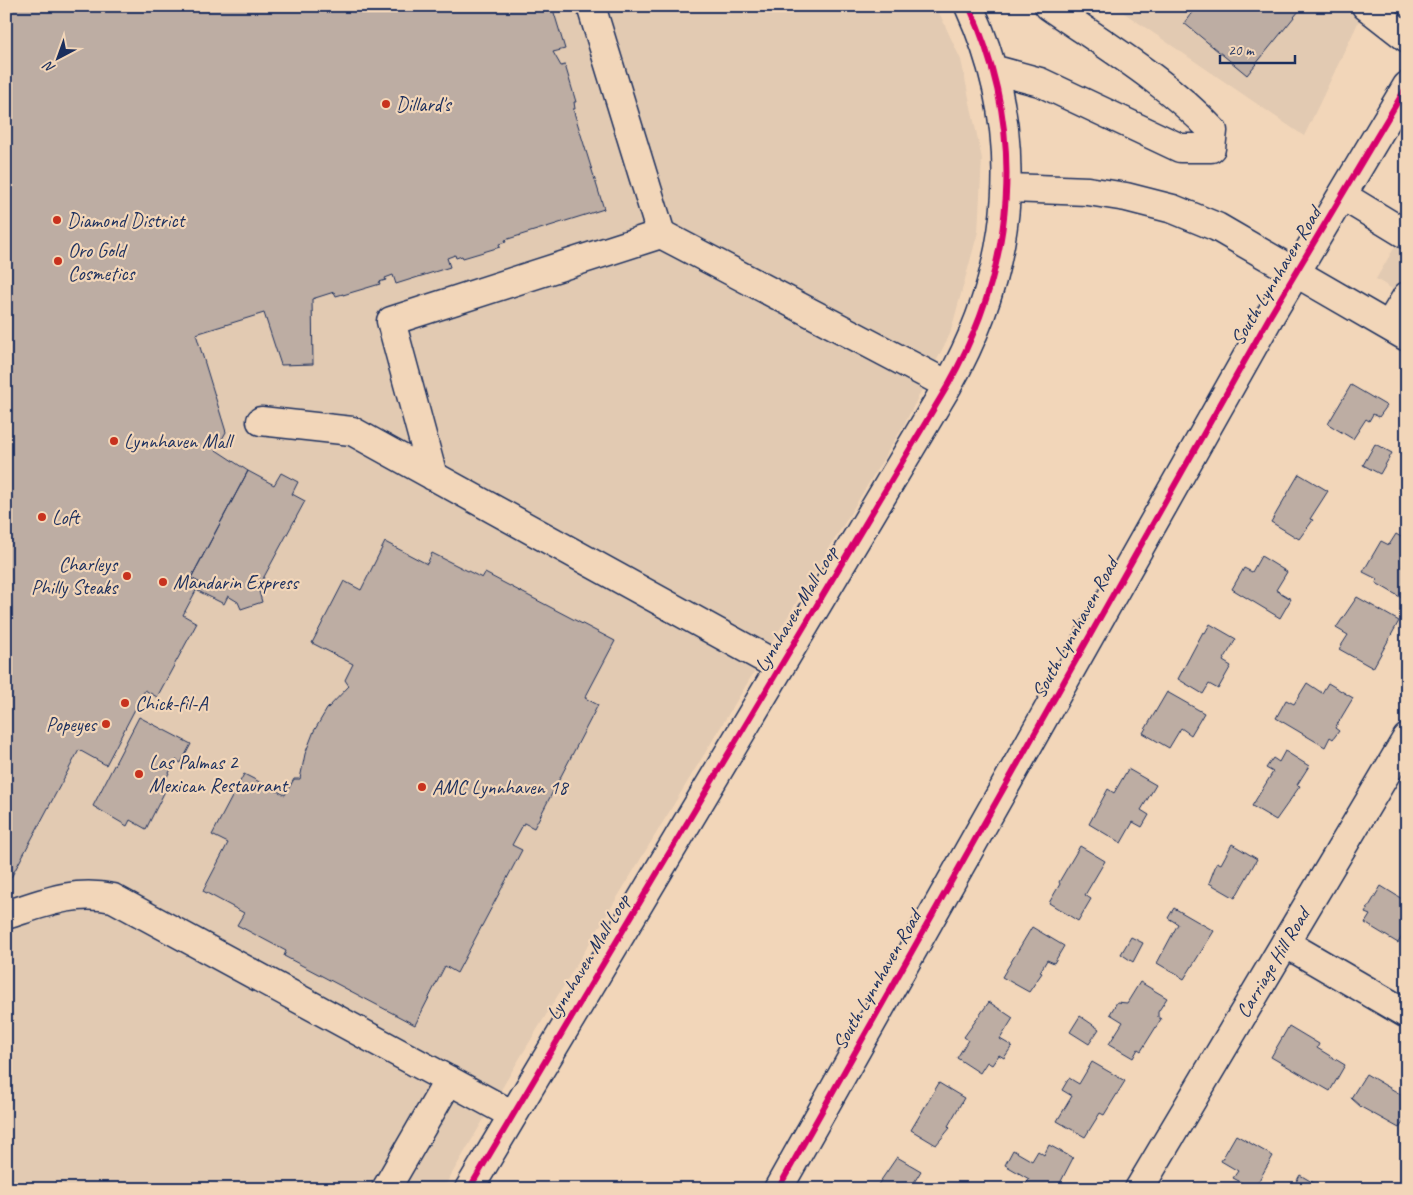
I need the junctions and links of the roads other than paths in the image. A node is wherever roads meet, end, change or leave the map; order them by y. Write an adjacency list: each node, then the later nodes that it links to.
1 (591, 6): 10 (street)
2 (969, 6): 6 (street, Lynnhaven Mall Loop)
3 (1049, 6): 6 (street)
4 (1366, 6): 5 (street)
5 (1407, 38)
6 (992, 68): 8 (street, Lynnhaven Mall Loop)
7 (1405, 94): 9 (street, South Lynnhaven Road)
8 (1007, 188): 12 (street); 15 (street, Lynnhaven Mall Loop)
9 (1342, 196): 11 (street); 12 (street, South Lynnhaven Road)
10 (661, 234): 15 (street); 17 (street)
11 (1407, 235)
12 (1296, 273): 14 (street); 27 (street, South Lynnhaven Road)
13 (1407, 296): 14 (street)
14 (1398, 331)
15 (948, 385): 18 (street, Lynnhaven Mall Loop)
16 (261, 421): 17 (street)
17 (434, 476): 18 (street)
18 (780, 667): 24 (street, Lynnhaven Mall Loop)
19 (1407, 738): 21 (street, Carriage Hill Road)
20 (6, 915): 23 (street)
21 (1285, 943): 22 (street); 28 (street, Carriage Hill Road)
22 (1407, 1014)
23 (449, 1080): 24 (street); 25 (street)
24 (513, 1115): 26 (street, Lynnhaven Mall Loop)
25 (386, 1189)
26 (469, 1189)
27 (778, 1189)
28 (1139, 1189)

